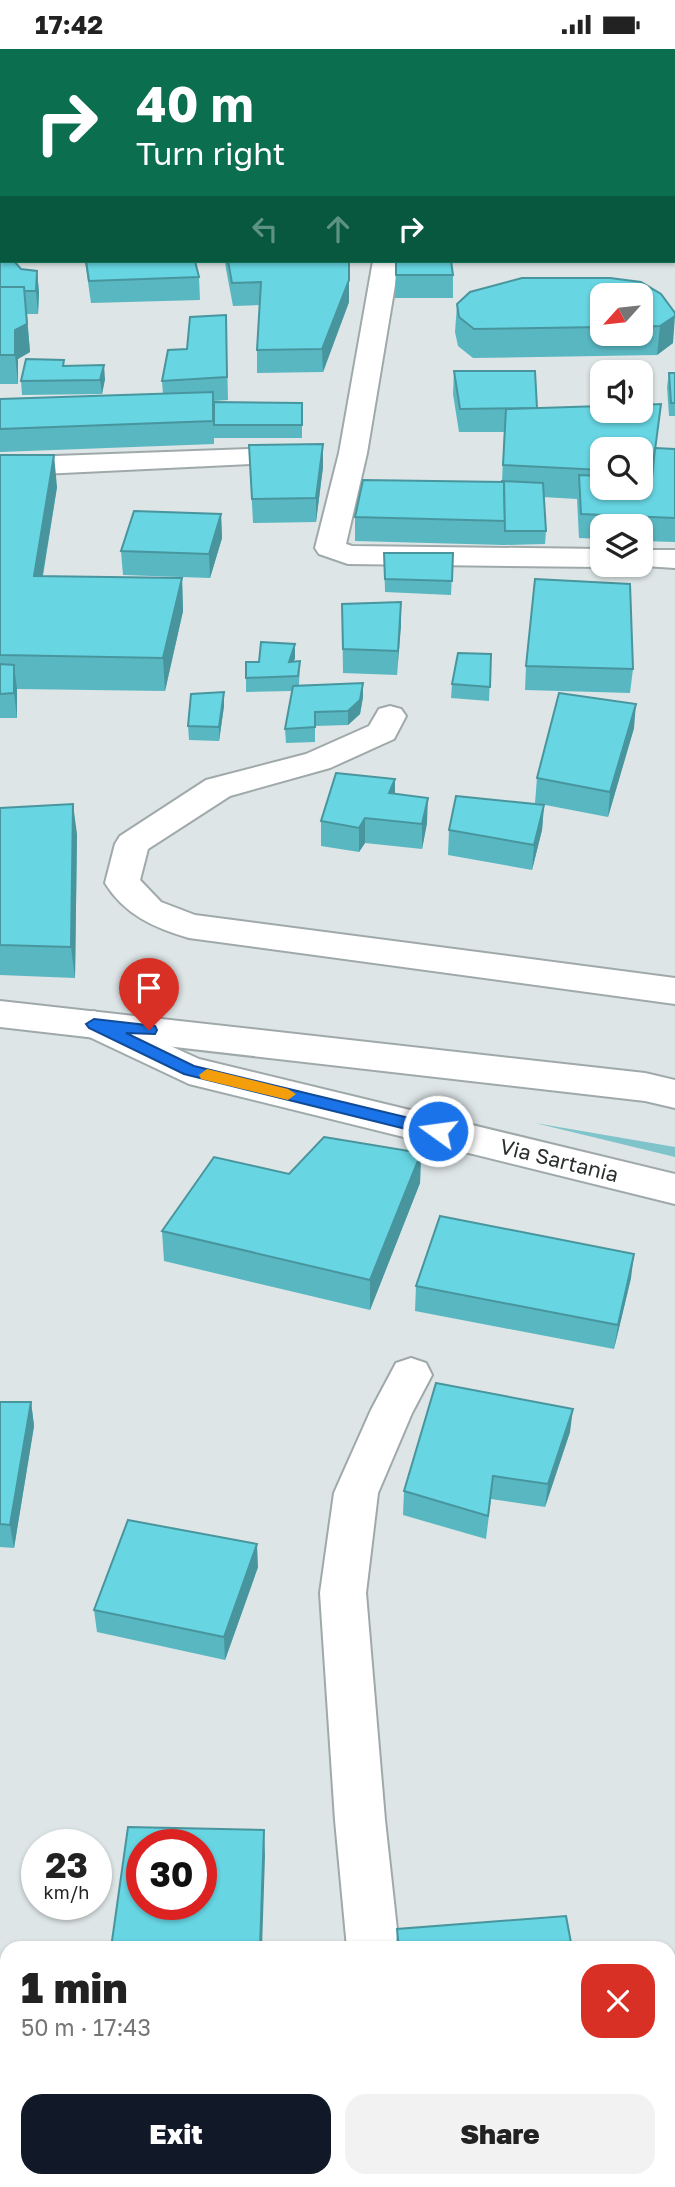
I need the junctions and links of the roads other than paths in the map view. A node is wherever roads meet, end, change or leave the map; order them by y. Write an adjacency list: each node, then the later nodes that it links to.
1 (386, 263): 2 (street)
2 (352, 453): 3 (street); 4 (street)
3 (0, 467)
4 (590, 558)
5 (653, 559): 6 (street)
6 (675, 559)
7 (390, 716): 8 (street)
8 (675, 991)
9 (0, 1014): 10 (street, Via Sartania)
10 (94, 1024): 11 (street); 12 (street, Via Sartania)
11 (675, 1094)
12 (675, 1189)
13 (411, 1375): 14 (street)
14 (372, 1941)

